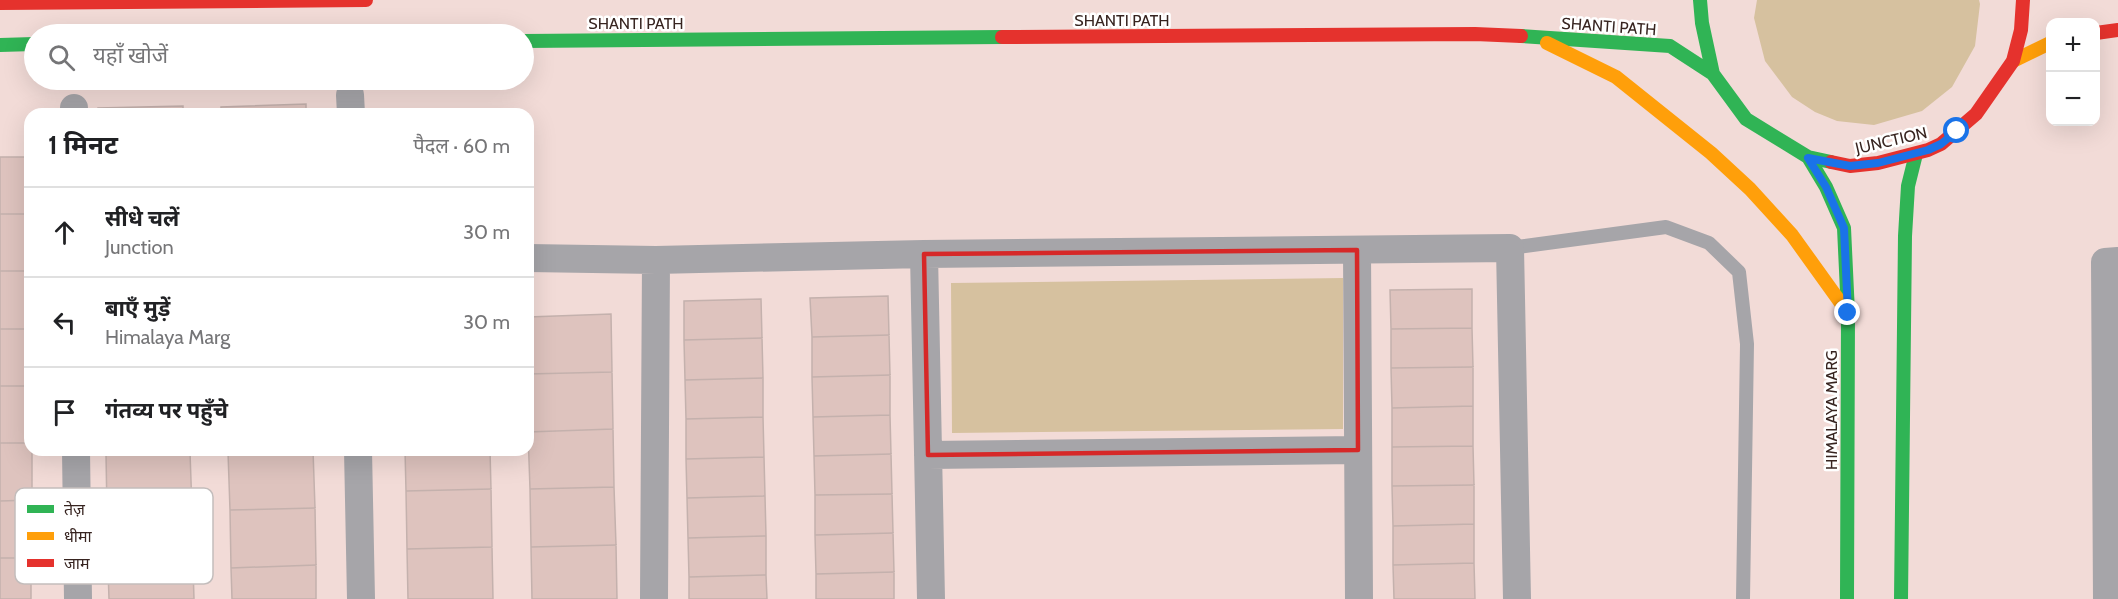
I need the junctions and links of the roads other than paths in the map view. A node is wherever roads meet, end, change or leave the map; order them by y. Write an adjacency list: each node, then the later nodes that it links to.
1 (366, 0): 4 (main road)
2 (1700, 0): 13 (main road, JUNCTION)
3 (2023, 0): 12 (main road, JUNCTION)
4 (0, 3)
5 (2118, 30): 6 (main road)
6 (2100, 32)
7 (1535, 37): 8 (main road, SHANTI PATH); 13 (main road, SHANTI PATH); 22 (main road)
8 (534, 41)
9 (24, 44): 10 (main road)
10 (0, 45)
11 (2046, 45): 12 (main road)
12 (2013, 61): 14 (main road, JUNCTION)
13 (1713, 74): 15 (main road, JUNCTION)
14 (1916, 154): 15 (main road, JUNCTION); 38 (main road)
15 (1808, 158): 22 (main road, HIMALAYA MARG)
16 (1510, 248): 17 (street); 35 (street); 36 (lane)
17 (1357, 250): 18 (street); 23 (street)
18 (924, 254): 20 (street); 24 (street)
19 (534, 258): 20 (street)
20 (656, 260): 32 (street)
21 (2118, 261): 28 (street)
22 (1848, 313): 37 (main road, HIMALAYA MARG)
23 (1358, 450): 24 (street); 34 (street)
24 (928, 454): 33 (street)
25 (76, 456): 27 (street)
26 (358, 456): 31 (street)
27 (77, 488)
28 (2112, 553): 39 (street)
29 (78, 584): 30 (street)
30 (78, 599)
31 (361, 599)
32 (654, 599)
33 (931, 599)
34 (1359, 599)
35 (1517, 599)
36 (1743, 599)
37 (1847, 599)
38 (1901, 599)
39 (2107, 599)

